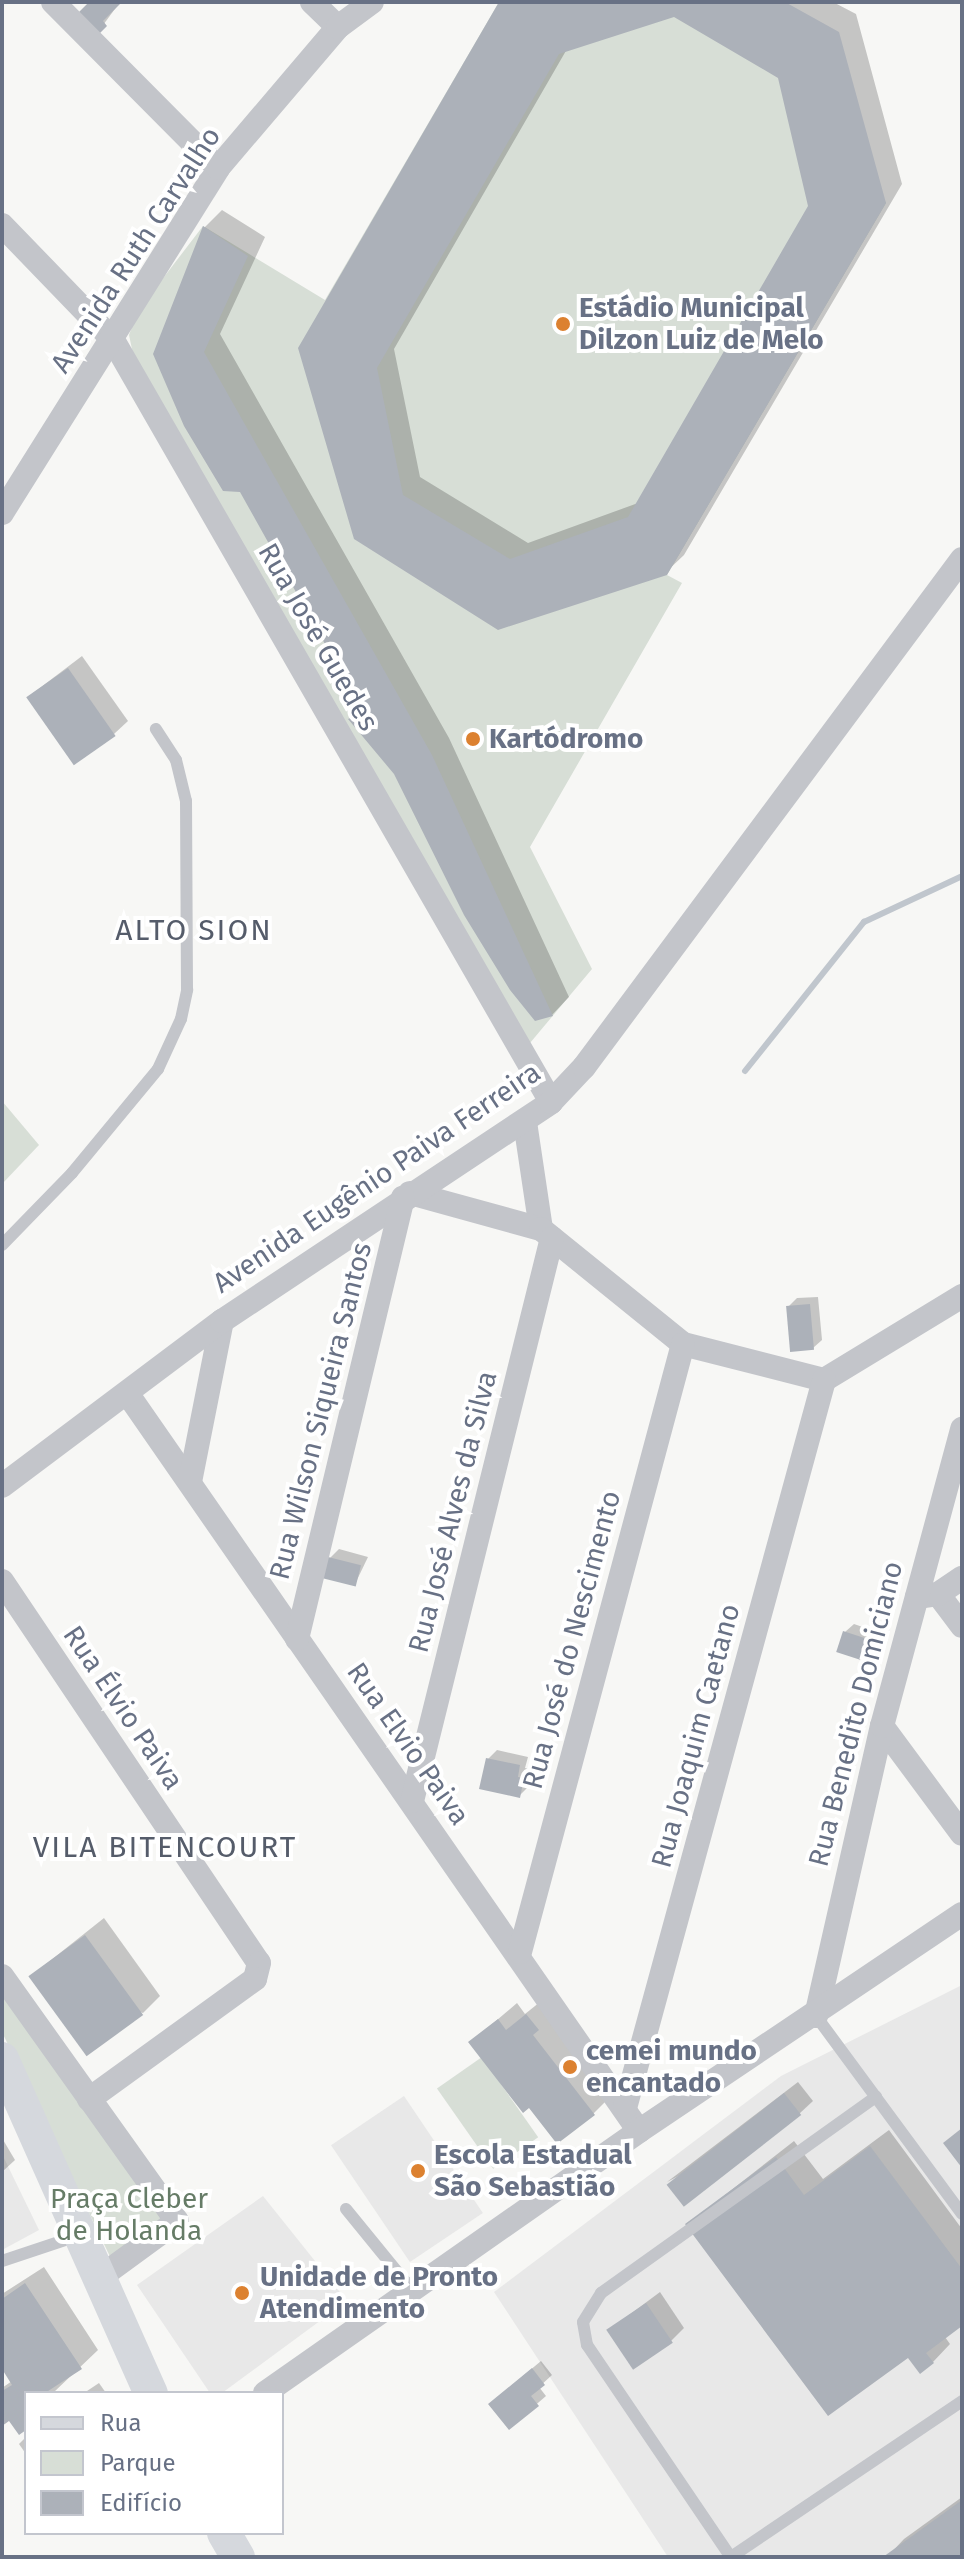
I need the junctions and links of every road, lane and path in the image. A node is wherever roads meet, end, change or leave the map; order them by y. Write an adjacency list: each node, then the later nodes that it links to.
1 (53, 2): 5 (street)
2 (312, 2): 4 (street)
3 (372, 2): 4 (street, Avenida Ruth Carvalho)
4 (338, 27): 5 (street, Avenida Ruth Carvalho)
5 (218, 168): 7 (street, Avenida Ruth Carvalho)
6 (2, 225): 7 (street, Rua José Guedes)
7 (113, 340): 8 (street, Avenida Ruth Carvalho); 11 (street, Rua José Guedes)
8 (5, 500)
9 (962, 559): 11 (street, Avenida Eugênio Paiva Ferreira)
10 (156, 729): 15 (lane)
11 (551, 1102): 12 (street, Avenida Eugênio Paiva Ferreira)
12 (525, 1122): 13 (street, Avenida Eugênio Paiva Ferreira); 14 (street)
13 (407, 1195): 14 (street); 17 (street, Avenida Eugênio Paiva Ferreira); 28 (street, Rua Wilson Siqueira Santos)
14 (547, 1234): 18 (street); 30 (street, Rua José Alves da Silva)
15 (2, 1245)
16 (962, 1296): 19 (street)
17 (222, 1321): 20 (street, Avenida Eugênio Paiva Ferreira); 22 (street)
18 (683, 1344): 19 (street); 33 (street, Rua José do Nescimento)
19 (824, 1380): 39 (street, Rua Joaquim Caetano)
20 (127, 1393): 22 (street, Rua Elvio Paiva); 23 (street, Avenida Eugênio Paiva Ferreira)
21 (961, 1433): 26 (street, Rua Benedito Domiciano)
22 (190, 1482): 28 (street, Rua Elvio Paiva)
23 (2, 1486)
24 (962, 1578): 26 (street)
25 (2, 1581): 38 (street, Rua Élvio Paiva)
26 (928, 1595): 27 (street); 29 (street, Rua Benedito Domiciano)
27 (962, 1626)
28 (297, 1639): 30 (street, Rua Elvio Paiva)
29 (882, 1726): 31 (street); 35 (street, Rua Benedito Domiciano)
30 (412, 1801): 33 (street, Rua Elvio Paiva)
31 (962, 1834)
32 (962, 1914): 35 (street)
33 (520, 1952): 39 (street, Rua Elvio Paiva)
34 (2, 1976): 38 (street)
35 (816, 2016): 37 (lane); 40 (street)
36 (2, 2059): 43 (street)
37 (876, 2097): 42 (lane); 52 (lane)
38 (89, 2099): 45 (street)
39 (625, 2108): 40 (street, Rua Elvio Paiva)
40 (639, 2131): 46 (street)
41 (346, 2209): 46 (lane)
42 (962, 2214)
43 (80, 2235): 44 (lane); 45 (street)
44 (2, 2261)
45 (99, 2278): 47 (street)
46 (412, 2290): 48 (street)
47 (150, 2391)
48 (268, 2391)
49 (962, 2401): 52 (lane)
50 (225, 2535): 51 (street)
51 (238, 2557)
52 (731, 2557)

